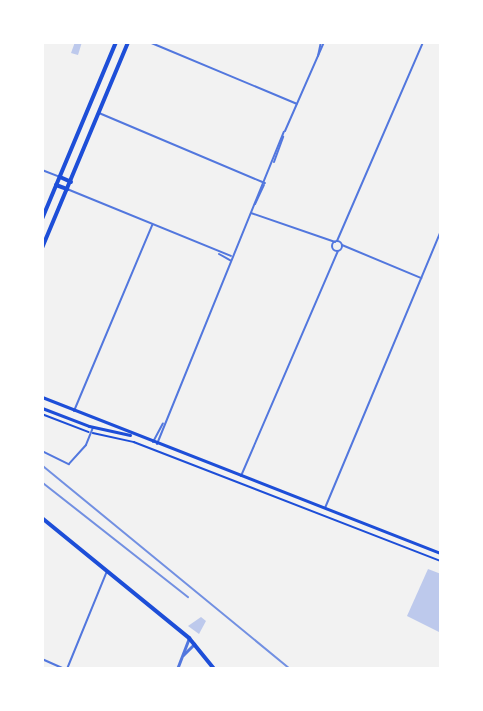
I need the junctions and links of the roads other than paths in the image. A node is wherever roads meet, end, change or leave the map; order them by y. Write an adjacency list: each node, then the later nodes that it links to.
1 (116, 42): 6 (main road)
2 (128, 42): 7 (main road)
3 (149, 42): 8 (street)
4 (322, 42): 8 (street)
5 (423, 42): 20 (street)
6 (105, 67): 7 (main road); 11 (main road)
7 (116, 72): 9 (main road)
8 (297, 104): 13 (street)
9 (99, 113): 12 (main road); 13 (street)
10 (42, 170): 11 (street)
11 (60, 177): 12 (main road); 14 (main road)
12 (70, 182): 15 (main road)
13 (265, 183): 16 (street)
14 (56, 185): 15 (main road); 17 (main road)
15 (67, 189): 18 (street); 24 (main road)
16 (251, 213): 21 (street); 28 (street)
17 (42, 219)
18 (152, 225): 28 (street); 33 (street)
19 (441, 231): 30 (street)
20 (343, 232): 22 (street); 23 (street)
21 (323, 240): 22 (street); 25 (street)
22 (336, 242): 23 (street); 25 (street)
23 (342, 244): 26 (street); 27 (street)
24 (42, 248)
25 (333, 248): 26 (street); 29 (street)
26 (339, 251): 27 (street); 29 (street)
27 (351, 251): 30 (street)
28 (232, 258): 37 (street)
29 (333, 258): 39 (street)
30 (421, 278): 40 (street)
31 (42, 397): 33 (main road)
32 (42, 408): 35 (main road)
33 (74, 411): 34 (main road)
34 (97, 419): 35 (main road); 36 (main road)
35 (93, 427): 36 (main road); 38 (lane)
36 (137, 436): 37 (main road)
37 (155, 443): 39 (main road)
38 (42, 451)
39 (241, 476): 40 (main road)
40 (325, 508): 42 (main road)
41 (42, 518): 43 (main road)
42 (441, 553)
43 (106, 571): 44 (main road); 48 (street)
44 (189, 638): 45 (main road); 46 (street)
45 (194, 644): 46 (street); 50 (main road)
46 (182, 657): 49 (street)
47 (42, 659): 48 (street)
48 (66, 669)
49 (177, 669)
50 (214, 669)

